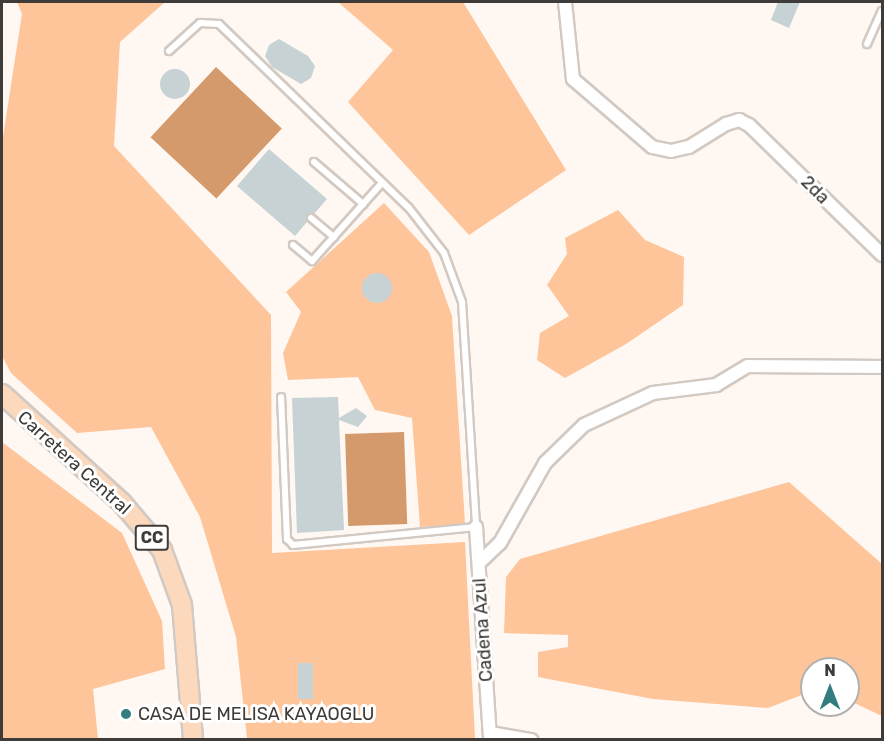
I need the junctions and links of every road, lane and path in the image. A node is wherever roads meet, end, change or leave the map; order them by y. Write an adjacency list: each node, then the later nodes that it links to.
1 (565, 2): 11 (street, 2da)
2 (882, 11): 3 (lane)
3 (867, 44)
4 (169, 51): 6 (lane)
5 (314, 162): 7 (lane)
6 (382, 183): 7 (lane); 15 (lane)
7 (363, 204): 9 (lane)
8 (311, 218): 9 (lane)
9 (334, 237): 10 (lane)
10 (293, 245)
11 (882, 255)
12 (882, 367): 16 (street)
13 (2, 394): 18 (main road, Carretera Central / CC)
14 (281, 397): 15 (lane)
15 (476, 527): 16 (street, Cadena Azul)
16 (479, 563): 17 (street, Cadena Azul)
17 (490, 736): 19 (street, Cadena Azul)
18 (193, 740)
19 (531, 740)

